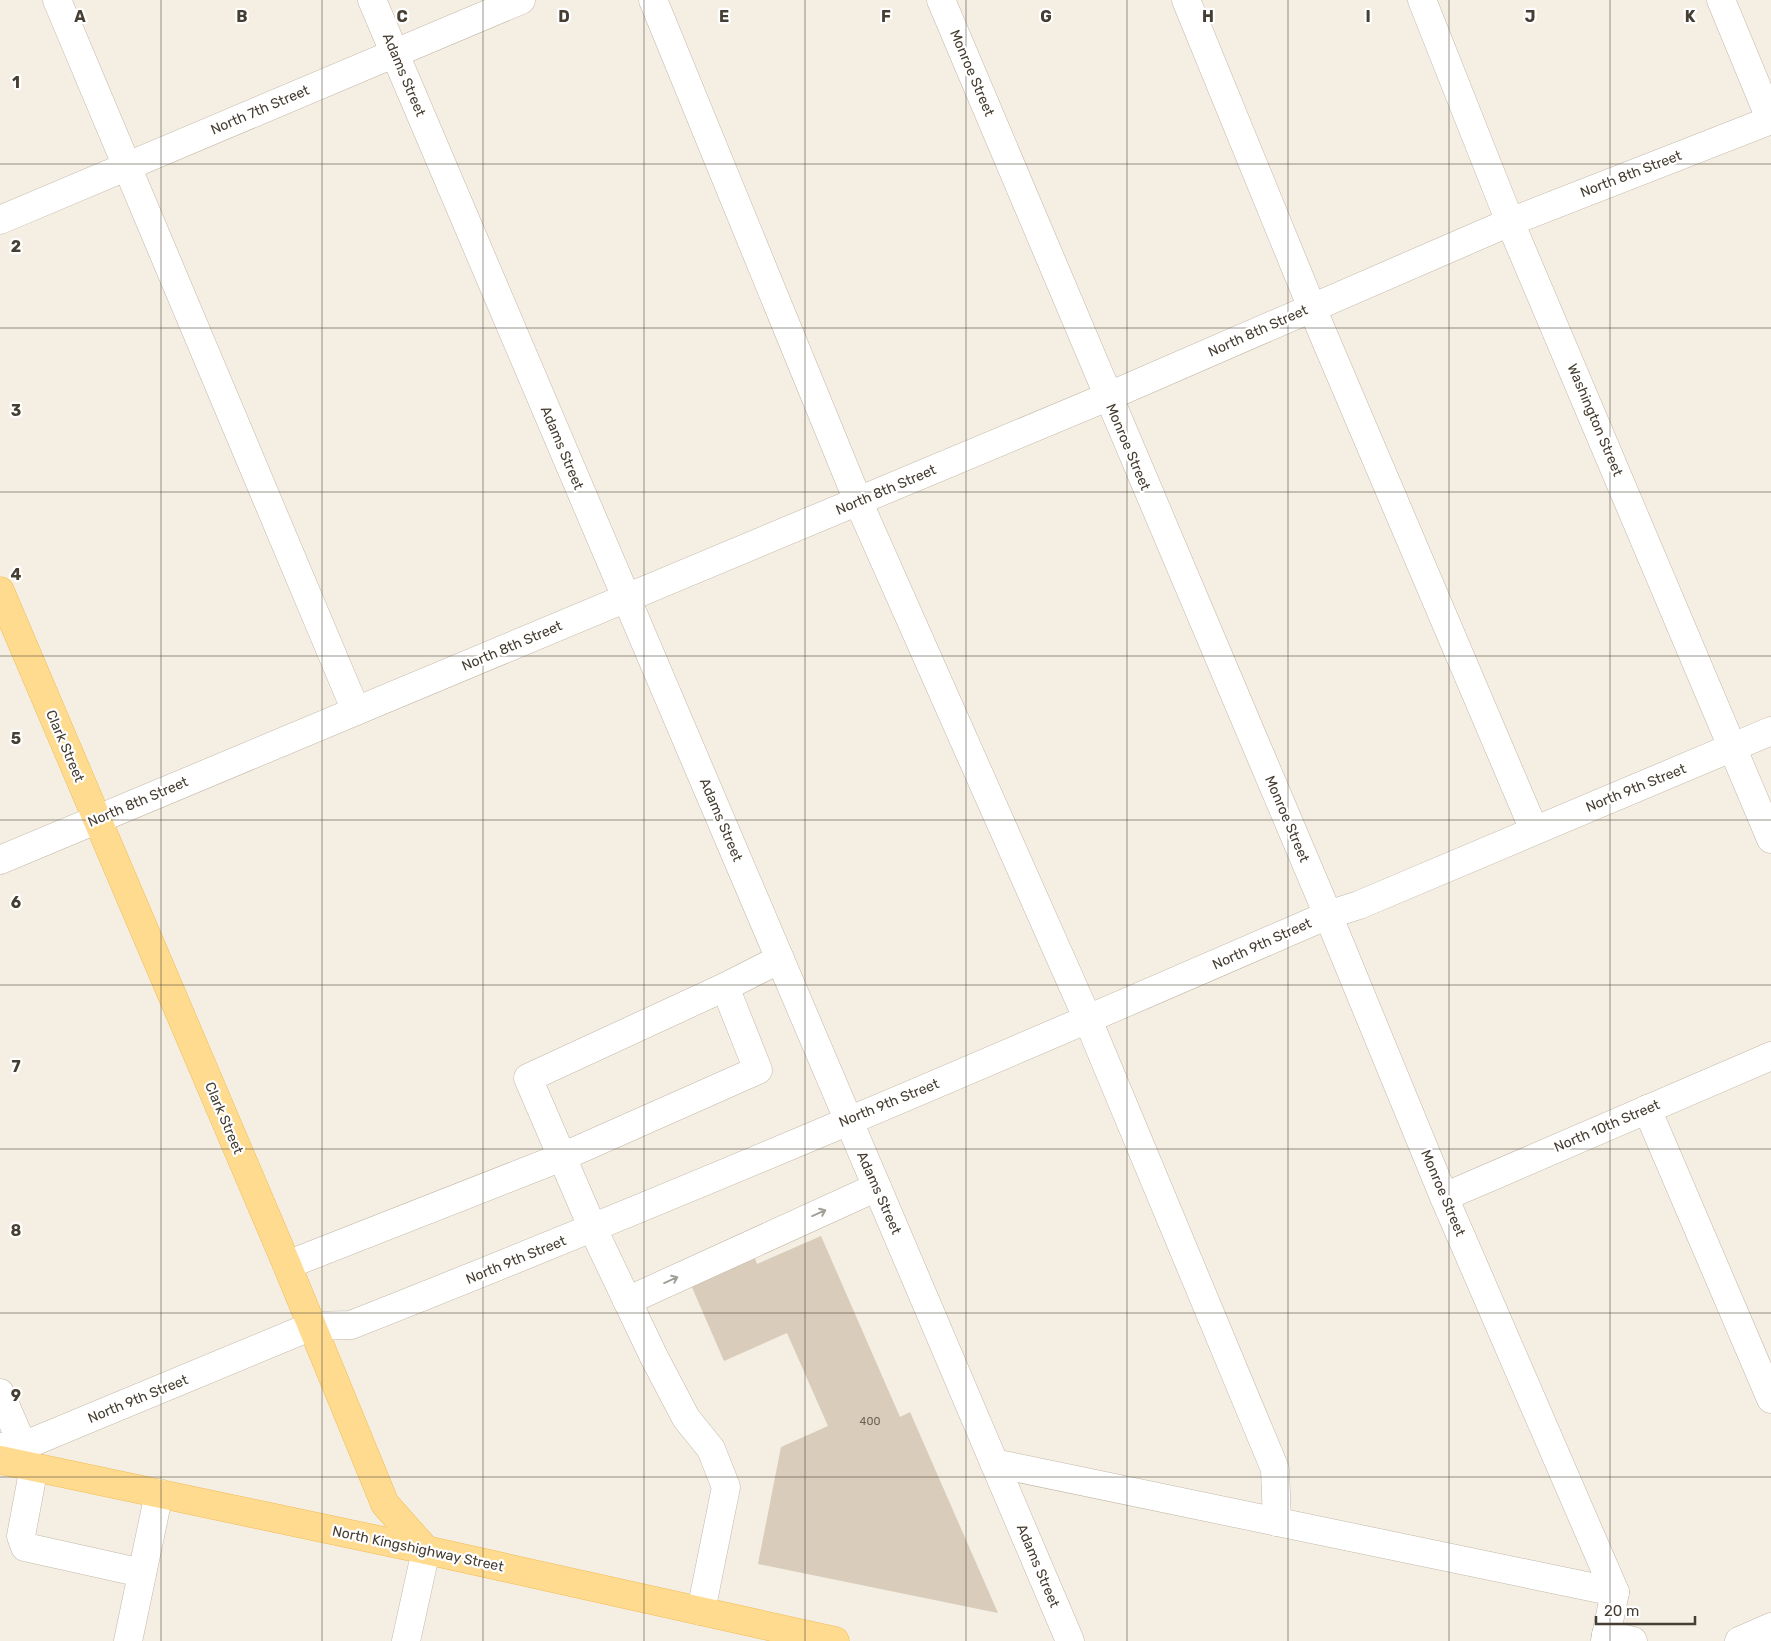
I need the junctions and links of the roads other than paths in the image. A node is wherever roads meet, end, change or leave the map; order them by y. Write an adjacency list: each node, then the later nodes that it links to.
1 (57, 0): 11 (street)
2 (372, 0): 9 (street, Adams Street)
3 (521, 0): 9 (street, North 7th Street)
4 (652, 0): 16 (street)
5 (941, 0): 15 (street, Monroe Street)
6 (1186, 0): 14 (street)
7 (1422, 0): 13 (street, Washington Street)
8 (1721, 0): 10 (street)
9 (394, 53): 11 (street, North 7th Street); 18 (street, Adams Street)
10 (1771, 120): 13 (street, North 8th Street)
11 (127, 166): 12 (street, North 7th Street); 19 (street)
12 (0, 220)
13 (1510, 222): 14 (street, North 8th Street); 21 (street, Washington Street)
14 (1312, 308): 15 (street, North 8th Street); 23 (street)
15 (1107, 397): 16 (street, North 8th Street); 26 (street, Monroe Street)
16 (858, 502): 18 (street, North 8th Street); 29 (street)
17 (0, 591): 22 (main road, Clark Street)
18 (626, 598): 19 (street, North 8th Street); 27 (street, Adams Street)
19 (356, 711): 22 (street, North 8th Street)
20 (1771, 731): 21 (street, North 9th Street)
21 (1733, 748): 23 (street, North 9th Street); 24 (street, Washington Street)
22 (96, 820): 25 (street, North 8th Street); 37 (main road, Clark Street)
23 (1534, 830): 26 (street, North 9th Street)
24 (1771, 839)
25 (0, 860)
26 (1328, 914): 29 (street, North 9th Street); 35 (street, Monroe Street)
27 (780, 959): 28 (street); 32 (street, Adams Street)
28 (725, 987): 33 (street); 33 (street)
29 (1088, 1020): 32 (street, North 9th Street); 46 (street)
30 (1771, 1056): 31 (street, North 10th Street)
31 (1646, 1109): 35 (street, North 10th Street); 41 (street)
32 (847, 1120): 34 (street, Adams Street); 36 (street, North 9th Street)
33 (562, 1157): 36 (street); 37 (street)
34 (877, 1187): 38 (street, one-way to 34); 44 (street, Adams Street)
35 (1444, 1197): 49 (street, Monroe Street)
36 (593, 1229): 38 (street); 39 (street, North 9th Street)
37 (287, 1265): 39 (main road, Clark Street)
38 (627, 1301): 50 (street)
39 (312, 1326): 42 (street, North 9th Street); 47 (main road, Clark Street)
40 (0, 1392): 42 (street)
41 (1771, 1399)
42 (19, 1453): 43 (main road, North Kingshighway Street); 45 (main road, North Kingshighway Street); 48 (street)
43 (0, 1460)
44 (994, 1463): 46 (street); 56 (street, Adams Street)
45 (159, 1493): 47 (main road, North Kingshighway Street); 48 (street)
46 (1277, 1522): 49 (street)
47 (426, 1550): 50 (main road, North Kingshighway Street); 54 (street)
48 (142, 1573): 53 (street)
49 (1614, 1592): 52 (street)
50 (701, 1611): 55 (main road, North Kingshighway Street)
51 (1771, 1627): 58 (street)
52 (1605, 1638): 57 (street)
53 (128, 1641)
54 (406, 1641)
55 (835, 1641)
56 (1070, 1641)
57 (1633, 1641)
58 (1739, 1641)

